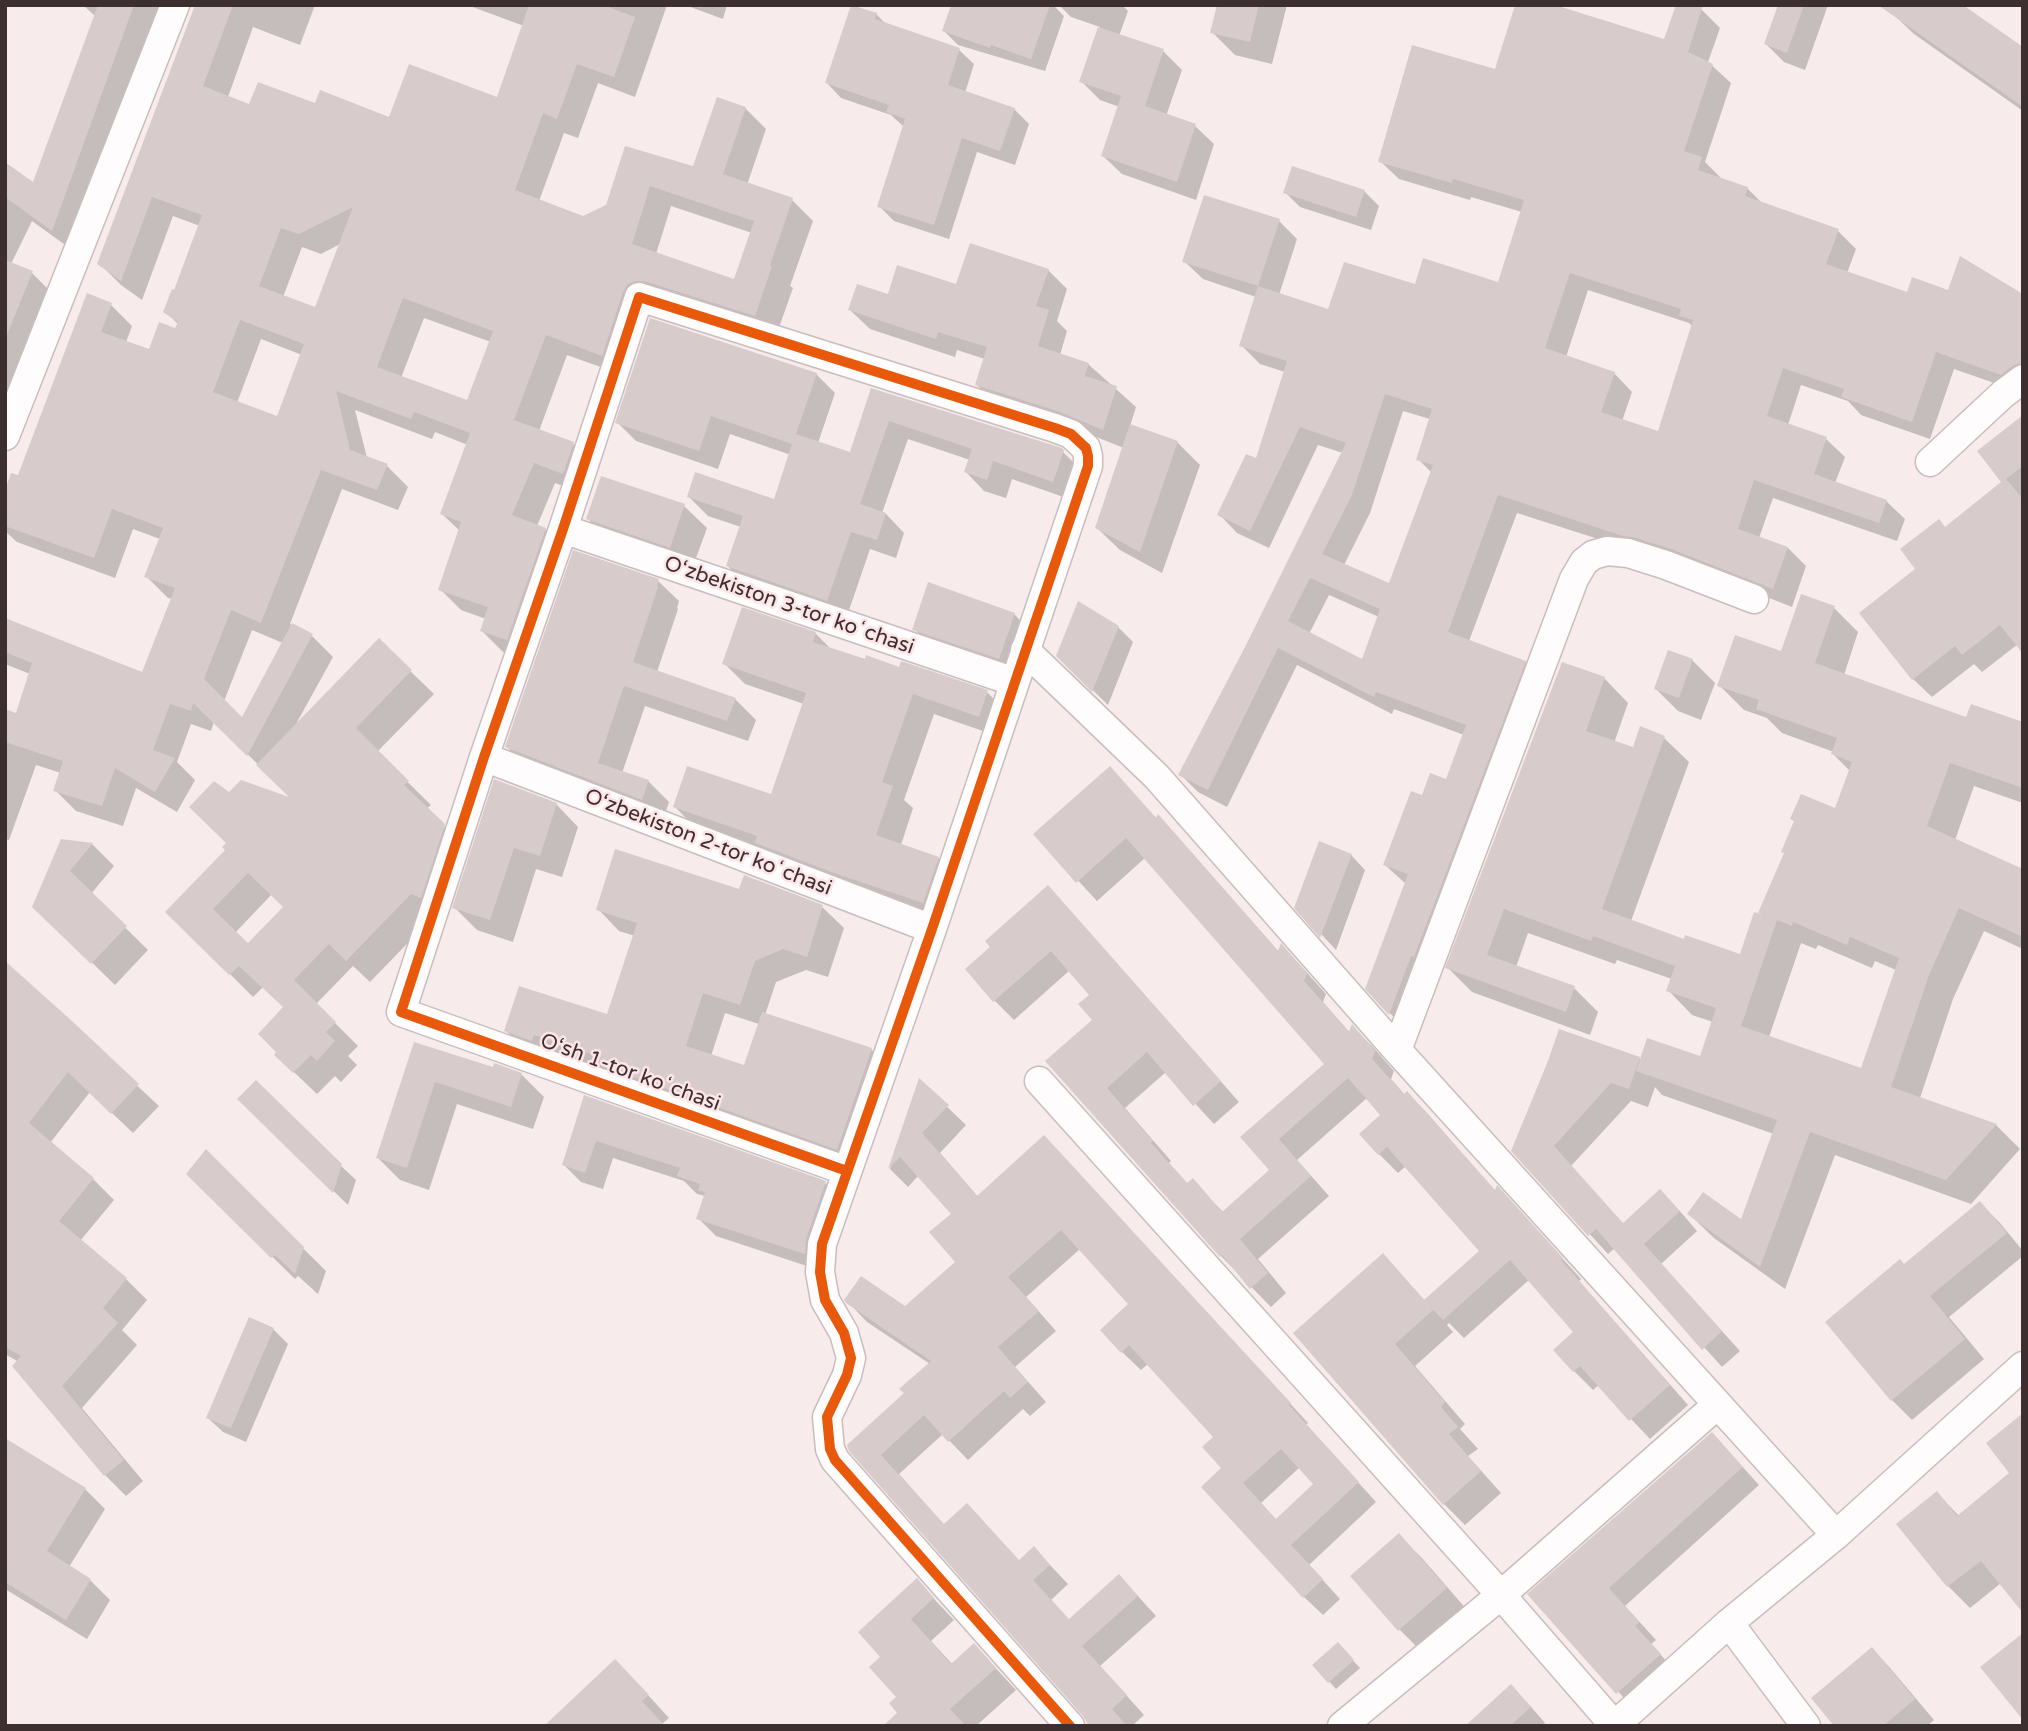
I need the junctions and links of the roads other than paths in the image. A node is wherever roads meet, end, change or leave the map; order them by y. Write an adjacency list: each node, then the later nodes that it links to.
1 (175, 5): 3 (street)
2 (2023, 379): 4 (street)
3 (5, 436)
4 (1930, 462)
5 (563, 529): 7 (street); 8 (street, O‘zbekiston 3-tor koʻchasi); 9 (street)
6 (1754, 599): 11 (street)
7 (1026, 650): 8 (street); 11 (street)
8 (1016, 682): 10 (street)
9 (484, 757): 10 (street, O‘zbekiston 2-tor koʻchasi); 13 (street, O‘sh 1-tor koʻchasi)
10 (932, 929): 13 (street)
11 (1397, 1050): 15 (street)
12 (1039, 1081): 17 (street)
13 (847, 1171): 19 (street)
14 (2023, 1366): 16 (street)
15 (1717, 1405): 16 (street); 17 (street)
16 (1836, 1535): 18 (street)
17 (1501, 1595): 20 (street); 21 (street)
18 (1729, 1623): 21 (street); 22 (street)
19 (1070, 1726)
20 (1342, 1726)
21 (1614, 1726)
22 (1806, 1726)

